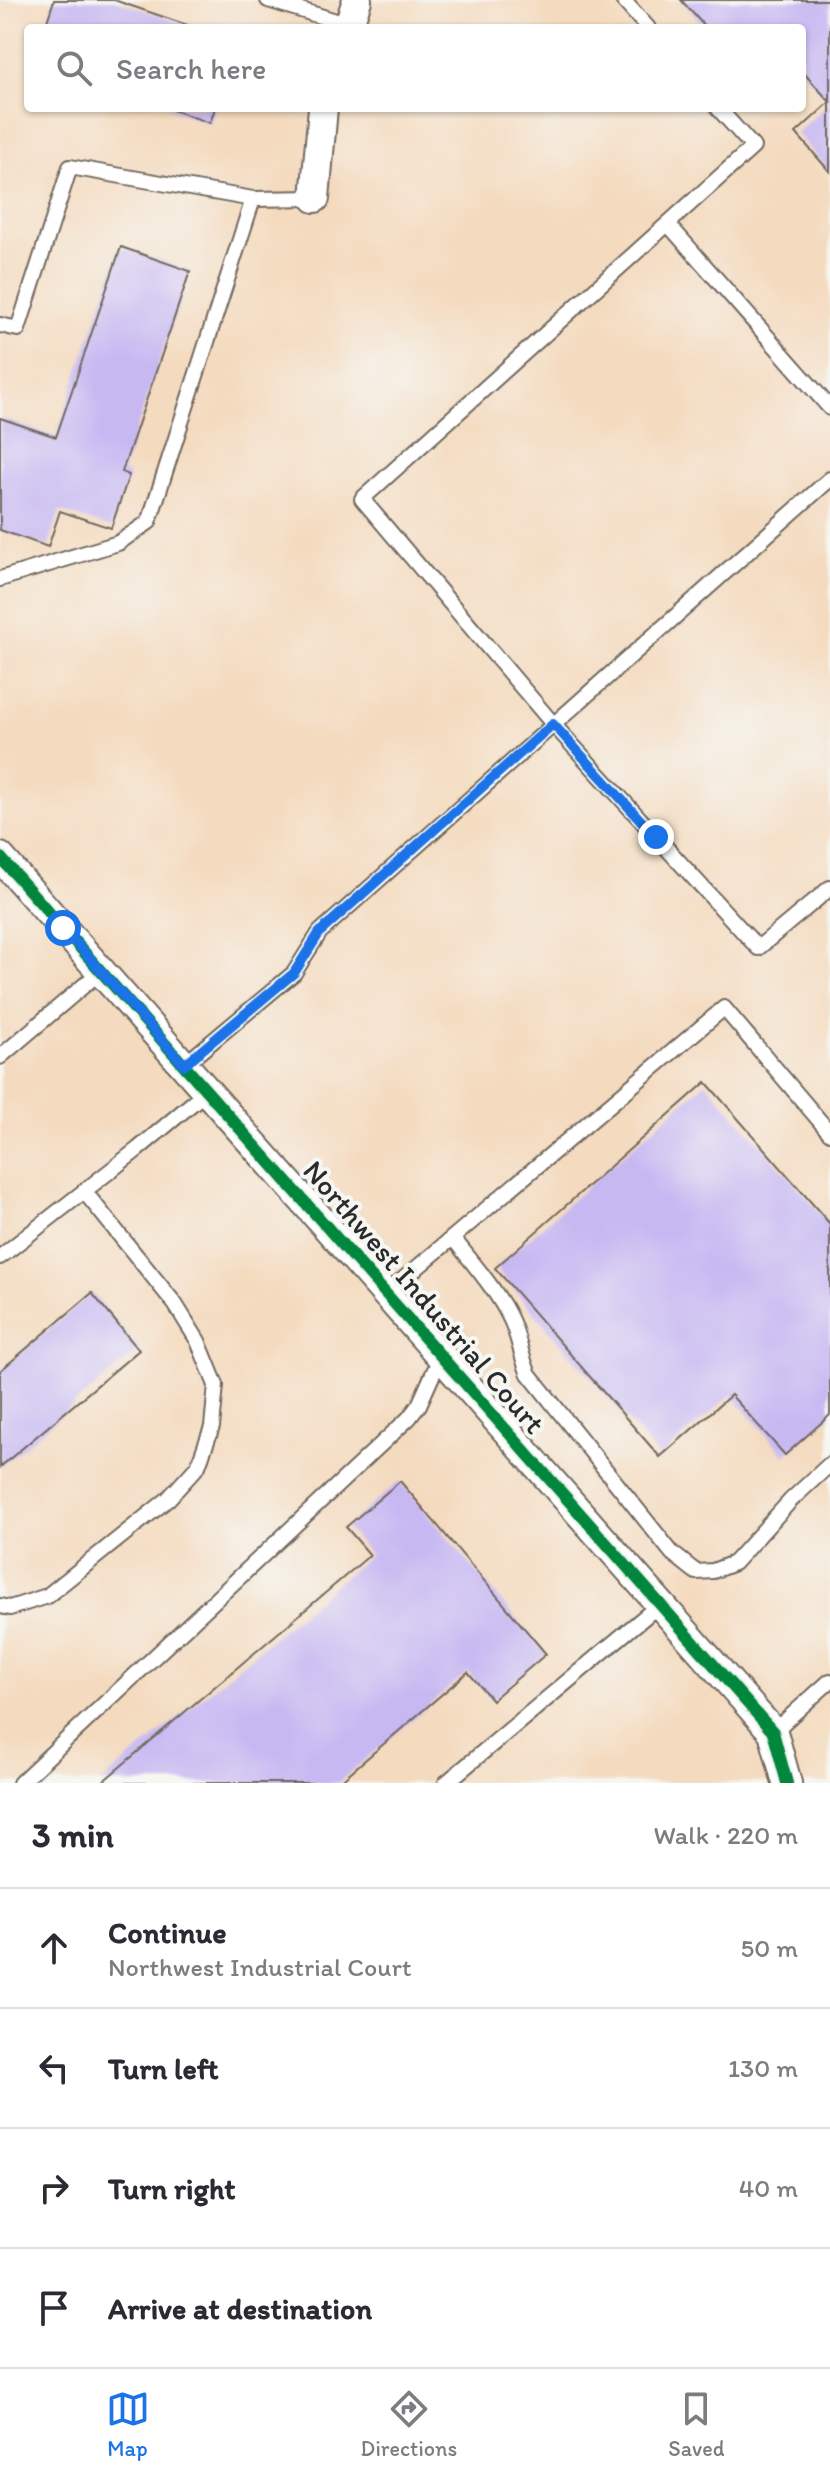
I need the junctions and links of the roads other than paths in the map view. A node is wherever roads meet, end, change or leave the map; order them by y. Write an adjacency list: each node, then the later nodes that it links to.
1 (268, 0): 3 (lane)
2 (623, 0): 4 (lane)
3 (351, 18)
4 (644, 24)
5 (323, 112): 7 (street)
6 (722, 112): 9 (lane)
7 (315, 198): 8 (lane)
8 (253, 199): 10 (lane); 13 (lane)
9 (668, 224): 11 (lane); 14 (lane)
10 (0, 325)
11 (830, 408)
12 (830, 479): 14 (lane)
13 (0, 579)
14 (553, 724): 16 (lane); 19 (lane)
15 (2, 862): 17 (street, Northwest Industrial Court)
16 (830, 888)
17 (101, 971): 18 (lane); 19 (street, Northwest Industrial Court)
18 (0, 1057)
19 (184, 1065): 20 (street, Northwest Industrial Court)
20 (207, 1091): 22 (lane); 25 (street, Northwest Industrial Court)
21 (830, 1133): 23 (lane)
22 (84, 1191): 24 (lane); 29 (lane)
23 (453, 1238): 25 (lane); 27 (lane)
24 (0, 1257)
25 (386, 1294): 26 (street, Northwest Industrial Court)
26 (441, 1356): 28 (street, Northwest Industrial Court); 32 (lane)
27 (830, 1464)
28 (660, 1604): 31 (street, Northwest Industrial Court); 33 (lane)
29 (0, 1606)
30 (830, 1681): 31 (lane)
31 (773, 1732): 34 (street, Northwest Industrial Court)
32 (20, 1783)
33 (446, 1783)
34 (787, 1783)

